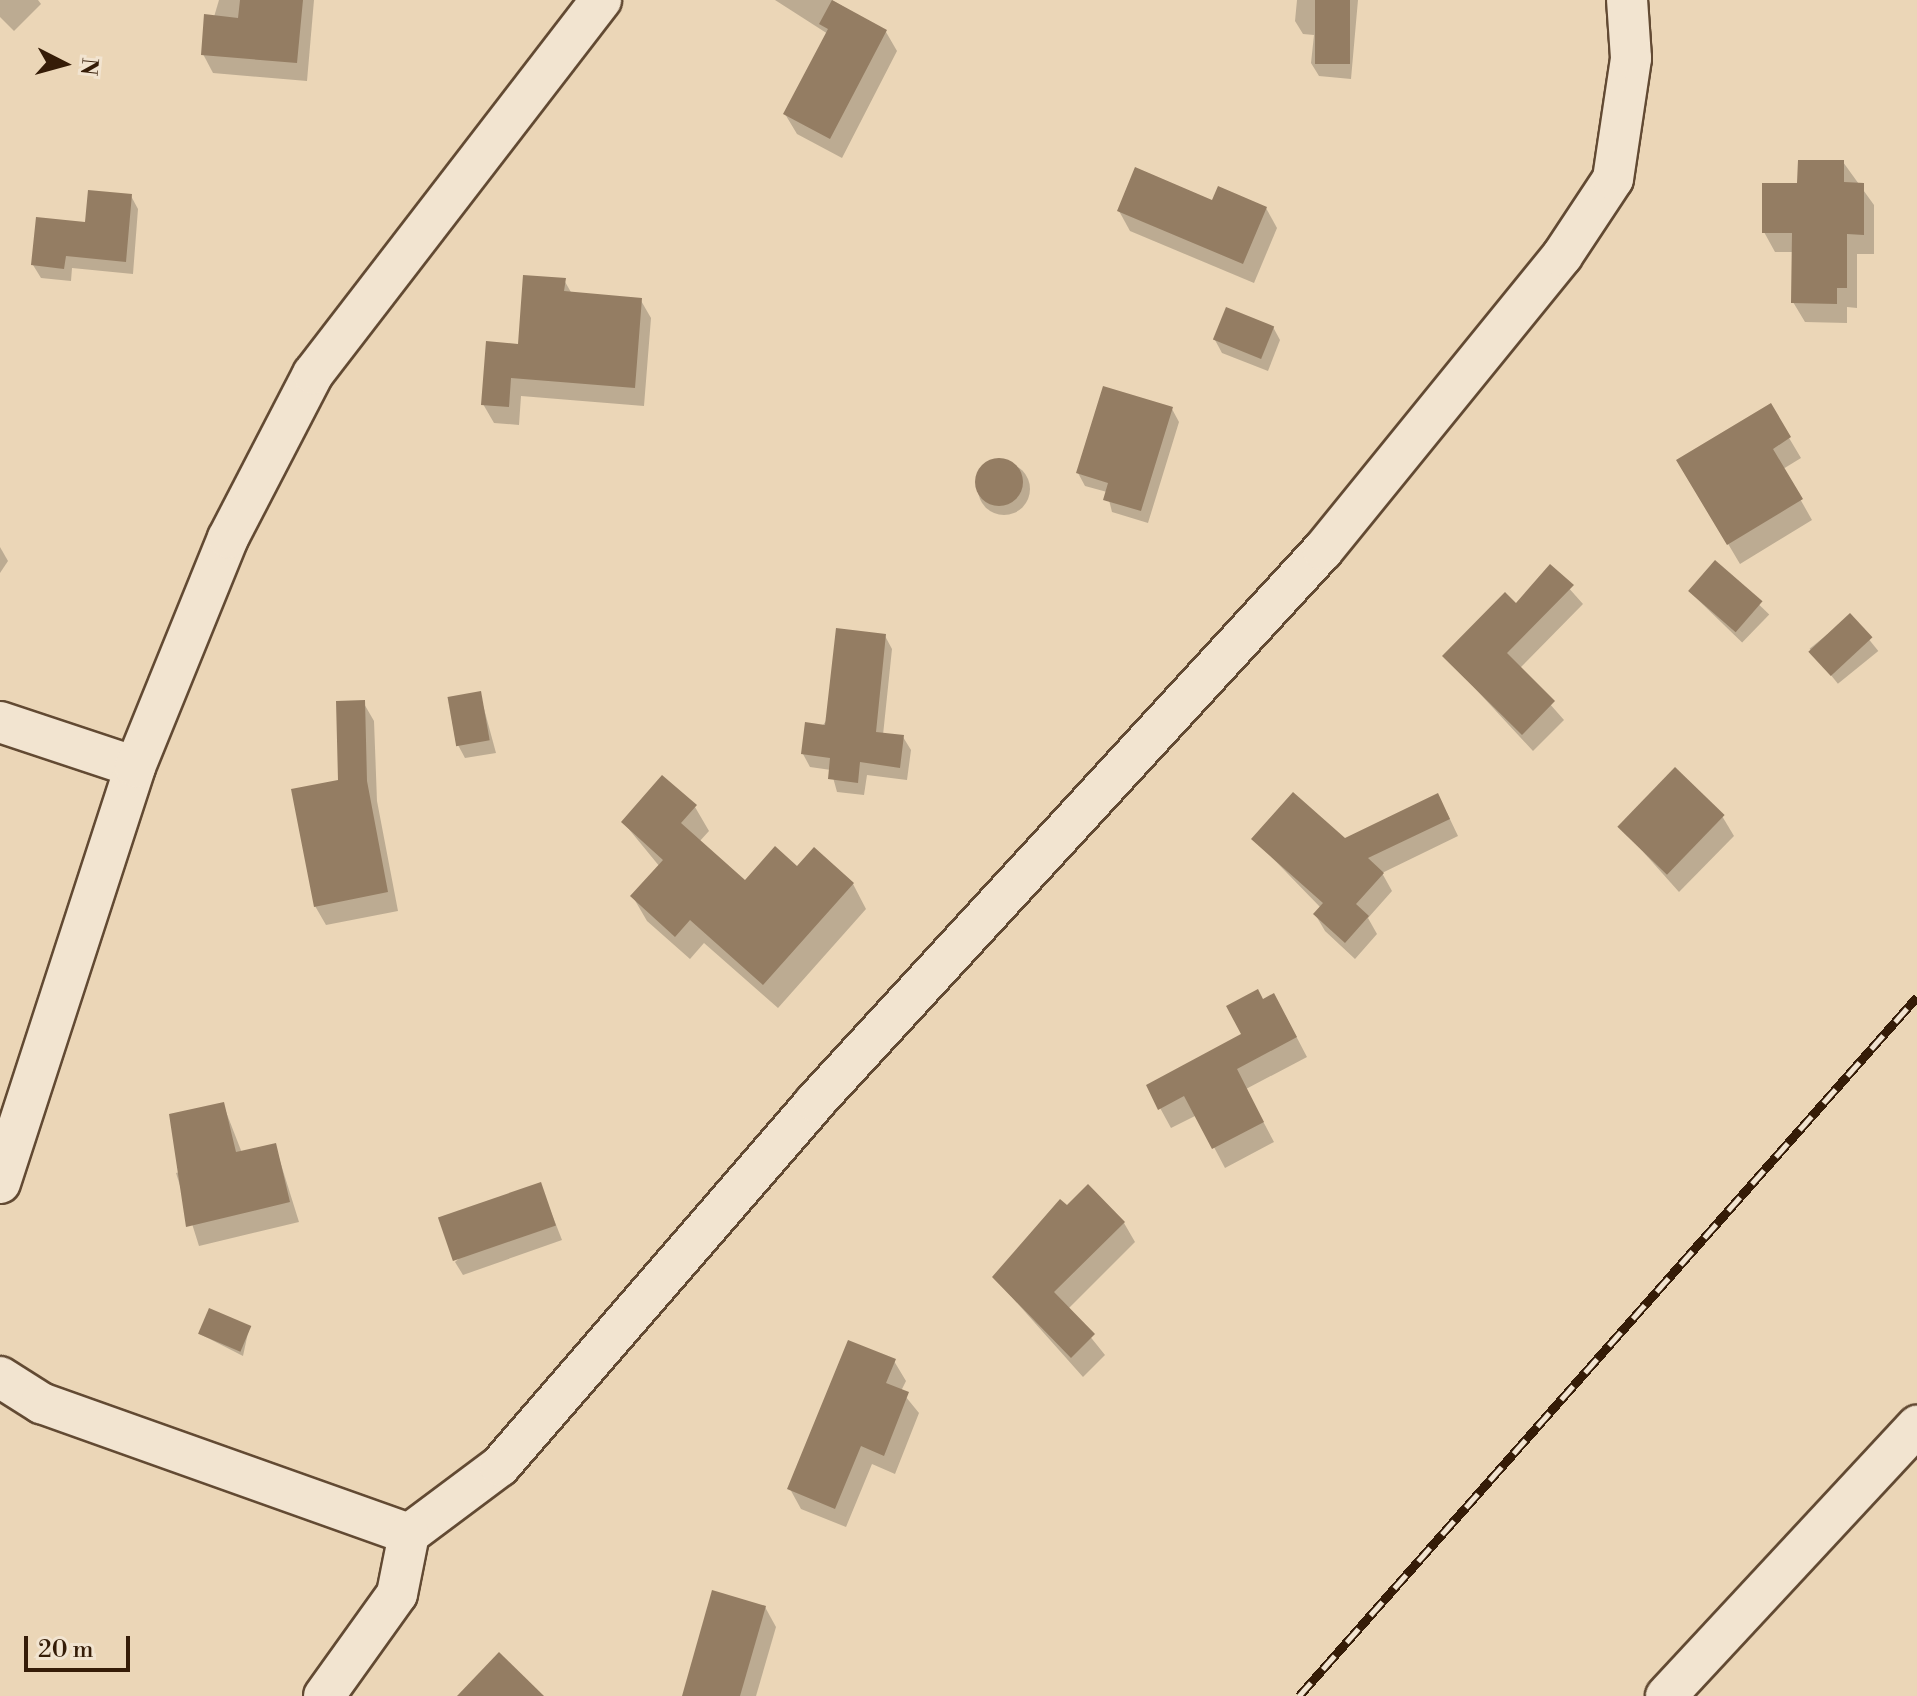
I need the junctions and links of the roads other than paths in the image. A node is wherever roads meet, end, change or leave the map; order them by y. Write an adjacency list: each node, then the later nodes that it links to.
1 (601, 0): 4 (street)
2 (1627, 0): 8 (street)
3 (0, 722): 4 (street)
4 (135, 767): 5 (street)
5 (0, 1183)
6 (0, 1377): 8 (street)
7 (1917, 1426): 10 (street)
8 (409, 1534): 9 (street)
9 (324, 1696)
10 (1666, 1696)

